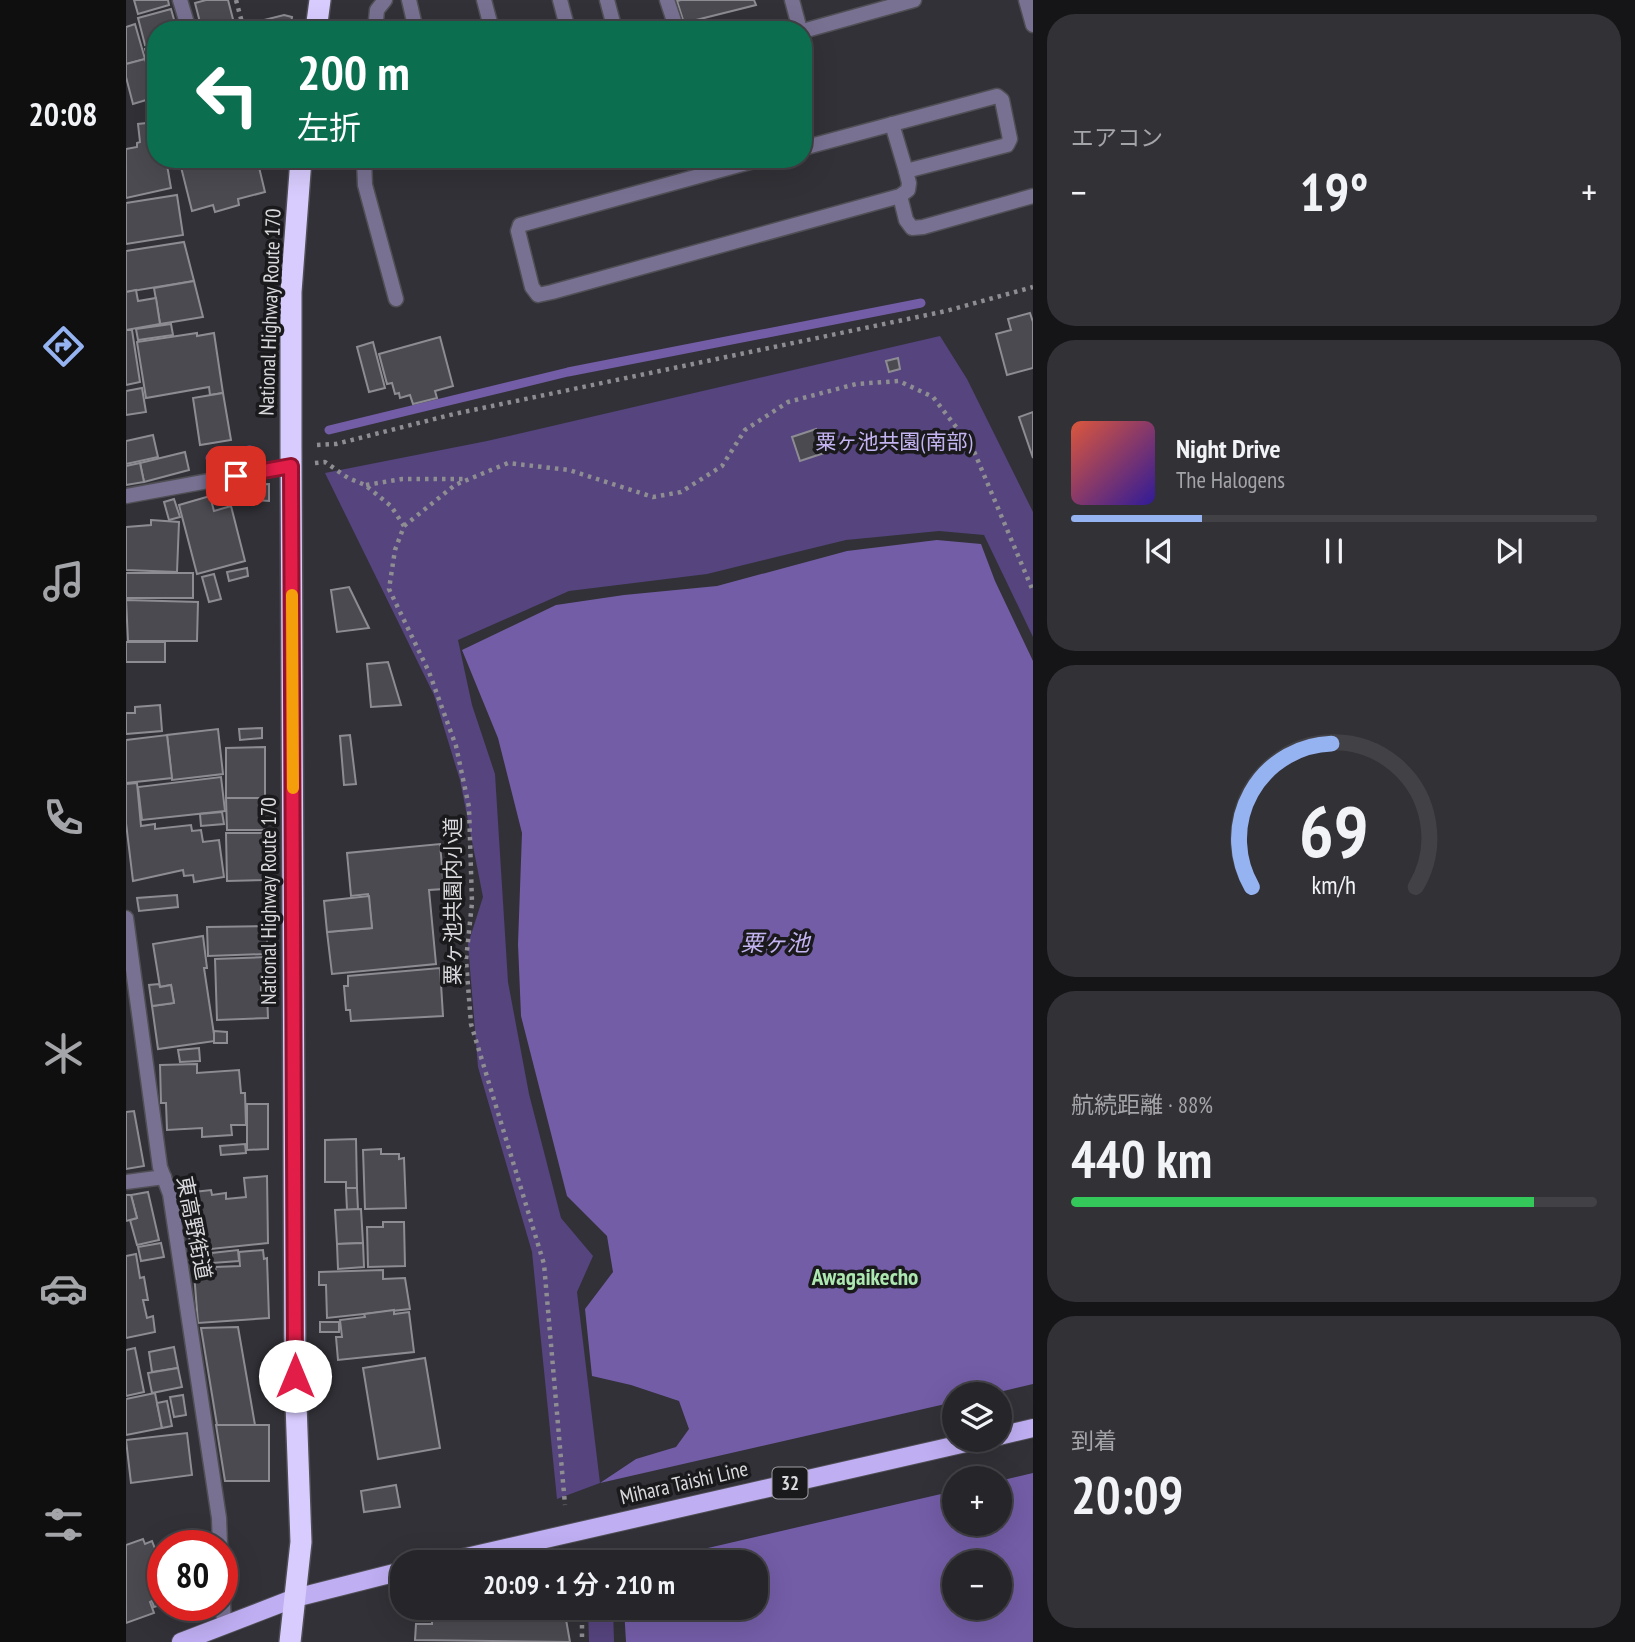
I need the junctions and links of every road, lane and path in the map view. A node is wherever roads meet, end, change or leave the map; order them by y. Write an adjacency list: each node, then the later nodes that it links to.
1 (180, 0): 13 (street)
2 (236, 0): 14 (path)
3 (320, 0): 15 (highway)
4 (385, 0): 16 (street)
5 (409, 0): 17 (street)
6 (484, 0): 18 (street)
7 (560, 0): 19 (street)
8 (607, 0): 20 (street)
9 (667, 0): 21 (street)
10 (792, 0): 22 (street)
11 (914, 0): 24 (street)
12 (1026, 0): 23 (street)
13 (186, 21)
14 (242, 21)
15 (317, 21)
16 (376, 21)
17 (414, 21)
18 (490, 21)
19 (566, 21)
20 (613, 21)
21 (674, 21)
22 (799, 21)
23 (1033, 25)
24 (812, 27)
25 (892, 124): 26 (street); 30 (street); 30 (street)
26 (812, 146)
27 (300, 168): 35 (highway, National Highway Route 170)
28 (364, 168): 34 (street)
29 (728, 168): 31 (street)
30 (906, 171): 31 (street)
31 (900, 196): 32 (street)
32 (1033, 196)
33 (1033, 287): 35 (path)
34 (396, 299)
35 (291, 457): 37 (path); 38 (street); 51 (highway, National Highway Route 170)
36 (469, 479): 37 (path); 39 (path); 40 (path)
37 (365, 485): 39 (path)
38 (126, 496)
39 (404, 526): 47 (path, 粟ヶ池共園内小道)
40 (1033, 591)
41 (126, 918): 42 (street, 東高野街道)
42 (164, 1177): 43 (street); 48 (street, 東高野街道)
43 (126, 1182)
44 (1033, 1428): 45 (main road)
45 (1012, 1433)
46 (942, 1448): 49 (main road, Mihara Taishi Line / 32)
47 (565, 1505)
48 (219, 1530)
49 (495, 1550)
50 (390, 1574): 51 (main road)
51 (295, 1598): 54 (main road); 56 (highway, National Highway Route 170)
52 (582, 1620): 57 (path)
53 (224, 1621): 54 (street)
54 (224, 1624): 55 (main road)
55 (181, 1642)
56 (290, 1642)
57 (582, 1642)

